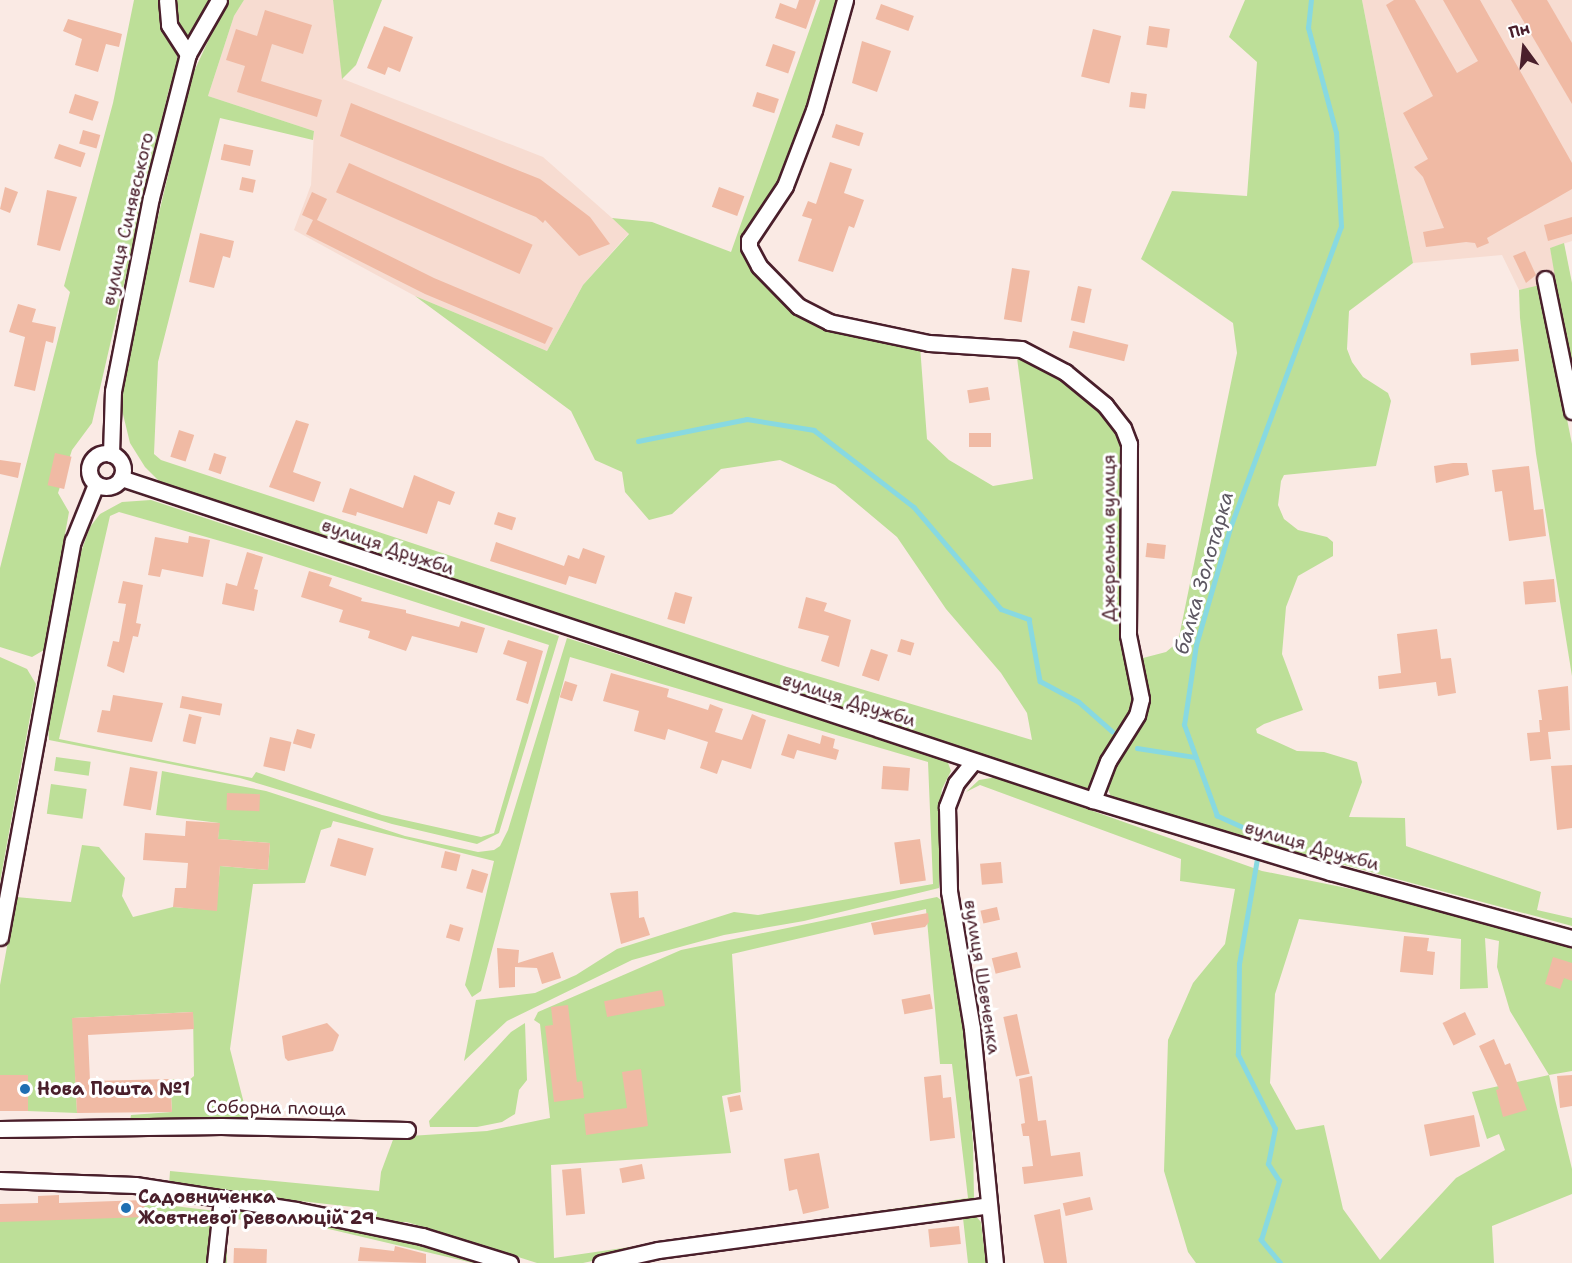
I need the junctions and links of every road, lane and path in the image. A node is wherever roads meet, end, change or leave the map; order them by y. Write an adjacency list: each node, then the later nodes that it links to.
1 (168, 0): 4 (street)
2 (219, 0): 4 (street)
3 (845, 0): 11 (street, Джерельна вулиця)
4 (188, 54): 7 (street, вулиця Синявського)
5 (1545, 279): 6 (street)
6 (1572, 411)
7 (111, 454): 8 (street); 9 (street)
8 (121, 478): 9 (street); 10 (street, вулиця Дружби)
9 (96, 484): 12 (street)
10 (973, 762): 11 (street, вулиця Дружби); 18 (street, вулиця Шевченка)
11 (1093, 800): 13 (street, вулиця Дружби)
12 (0, 937)
13 (1572, 938)
14 (0, 1129): 15 (street, Соборна площа)
15 (407, 1130)
16 (0, 1180): 17 (street)
17 (222, 1199): 19 (street); 20 (street)
18 (988, 1205): 21 (street); 22 (street, вулиця Шевченка)
19 (215, 1263)
20 (510, 1263)
21 (601, 1263)
22 (995, 1263)

